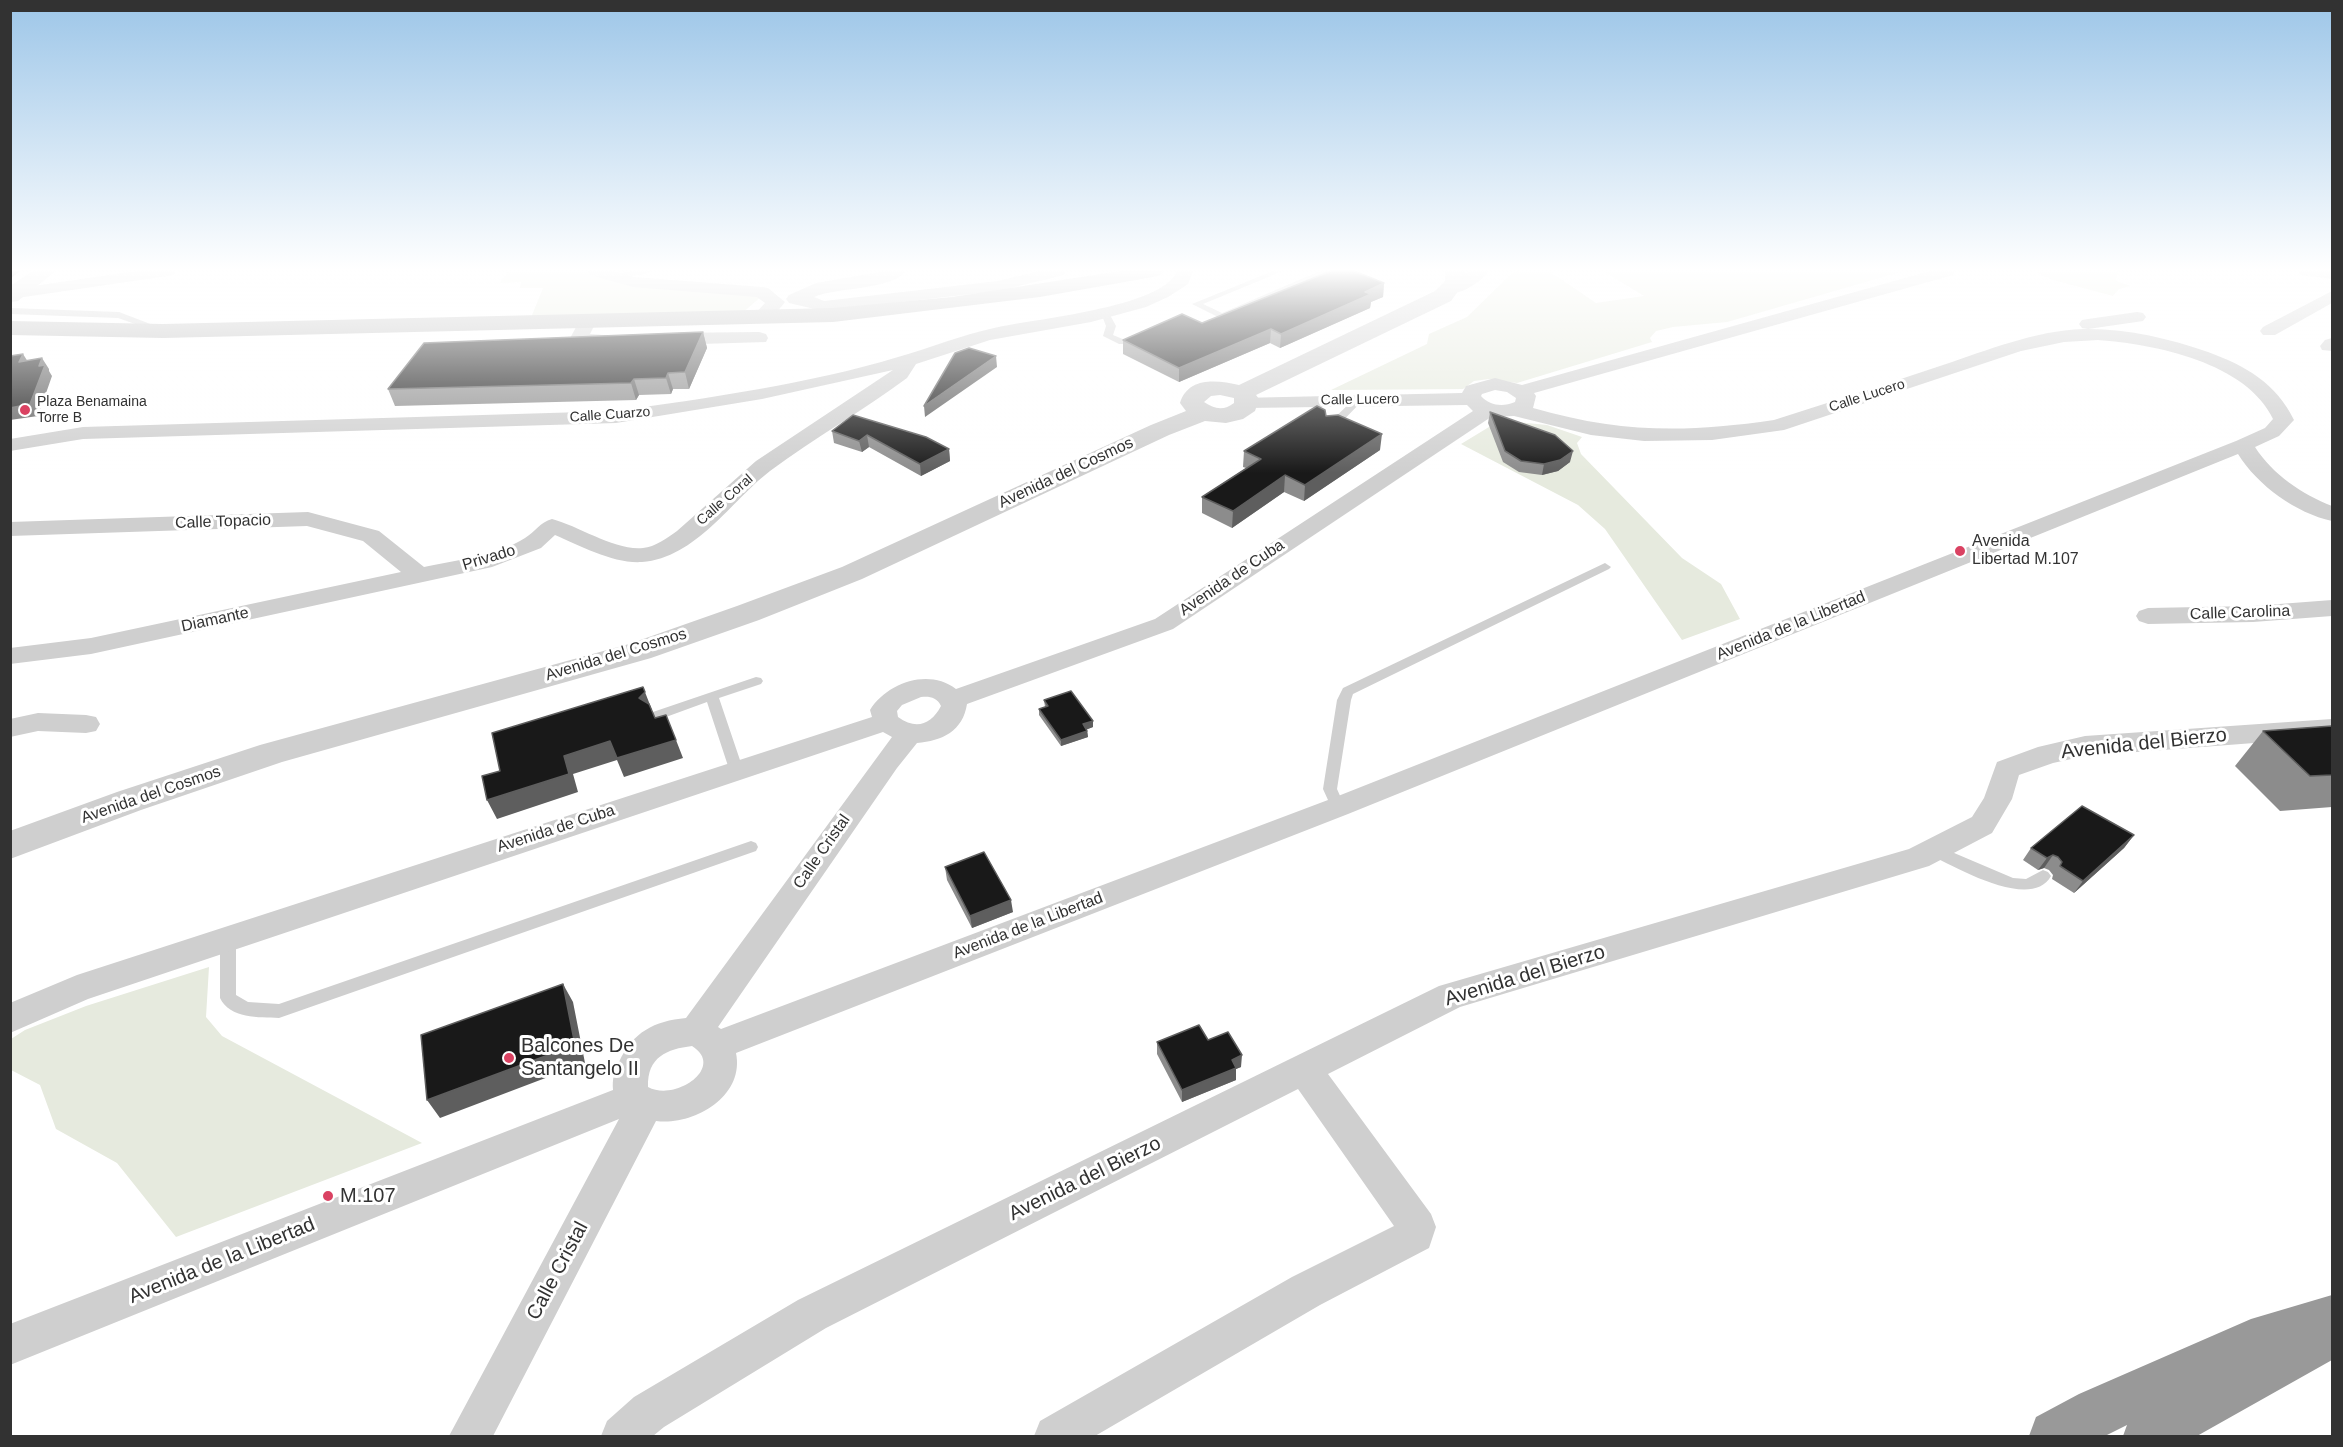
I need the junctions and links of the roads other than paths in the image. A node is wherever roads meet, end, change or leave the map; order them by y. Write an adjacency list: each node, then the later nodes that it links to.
1 (562, 339): 10 (street)
2 (977, 339): 12 (street, Calle Cuarzo)
3 (1114, 339): 11 (lane)
4 (1357, 339): 13 (street)
5 (1725, 339): 15 (street)
6 (2040, 339): 9 (street)
7 (2050, 339): 9 (street, Calle Lucero)
8 (2131, 339): 19 (street, Calle Lucero)
9 (2036, 340): 15 (street, Calle Lucero)
10 (555, 341)
11 (1122, 342)
12 (909, 360): 18 (street, Calle Cuarzo); 21 (street, Calle Coral)
13 (1244, 398): 14 (street, Calle Lucero); 38 (street, Avenida del Cosmos)
14 (1358, 400): 16 (street, Calle Lucero); 17 (lane)
15 (1519, 401): 16 (street, Calle Lucero)
16 (1481, 404): 30 (street, Avenida de Cuba)
17 (1330, 428)
18 (10, 445)
19 (2243, 445): 20 (street); 37 (street, Avenida de la Libertad)
20 (2332, 514)
21 (553, 522): 24 (street, Privado)
22 (10, 529): 24 (street, Calle Topacio)
23 (1605, 567): 37 (lane)
24 (419, 575): 27 (street, Diamante)
25 (2332, 608): 26 (street, Calle Carolina)
26 (2148, 616)
27 (10, 657)
28 (756, 681): 29 (lane)
29 (712, 696): 31 (lane); 36 (lane)
30 (952, 700): 35 (street); 35 (street)
31 (655, 716)
32 (86, 724): 33 (street)
33 (10, 728)
34 (2332, 728): 40 (street, Avenida del Bierzo)
35 (897, 729): 36 (street, Avenida de Cuba); 44 (street, Calle Cristal)
36 (736, 769): 42 (street, Avenida de Cuba)
37 (1338, 807): 44 (street, Avenida de la Libertad)
38 (10, 846)
39 (751, 847): 42 (lane)
40 (1933, 850): 41 (lane); 45 (street, Avenida del Bierzo)
41 (2043, 876)
42 (228, 937): 43 (street, Avenida de Cuba)
43 (10, 1019)
44 (707, 1038): 46 (street); 46 (street)
45 (1305, 1071): 51 (street, Avenida del Bierzo); 52 (street)
46 (640, 1101): 49 (street, Avenida de la Libertad); 50 (street, Calle Cristal)
47 (2332, 1320): 53 (highway)
48 (2332, 1333): 54 (highway)
49 (10, 1345)
50 (470, 1437)
51 (622, 1437)
52 (1056, 1437)
53 (2055, 1437)
54 (2149, 1437)

